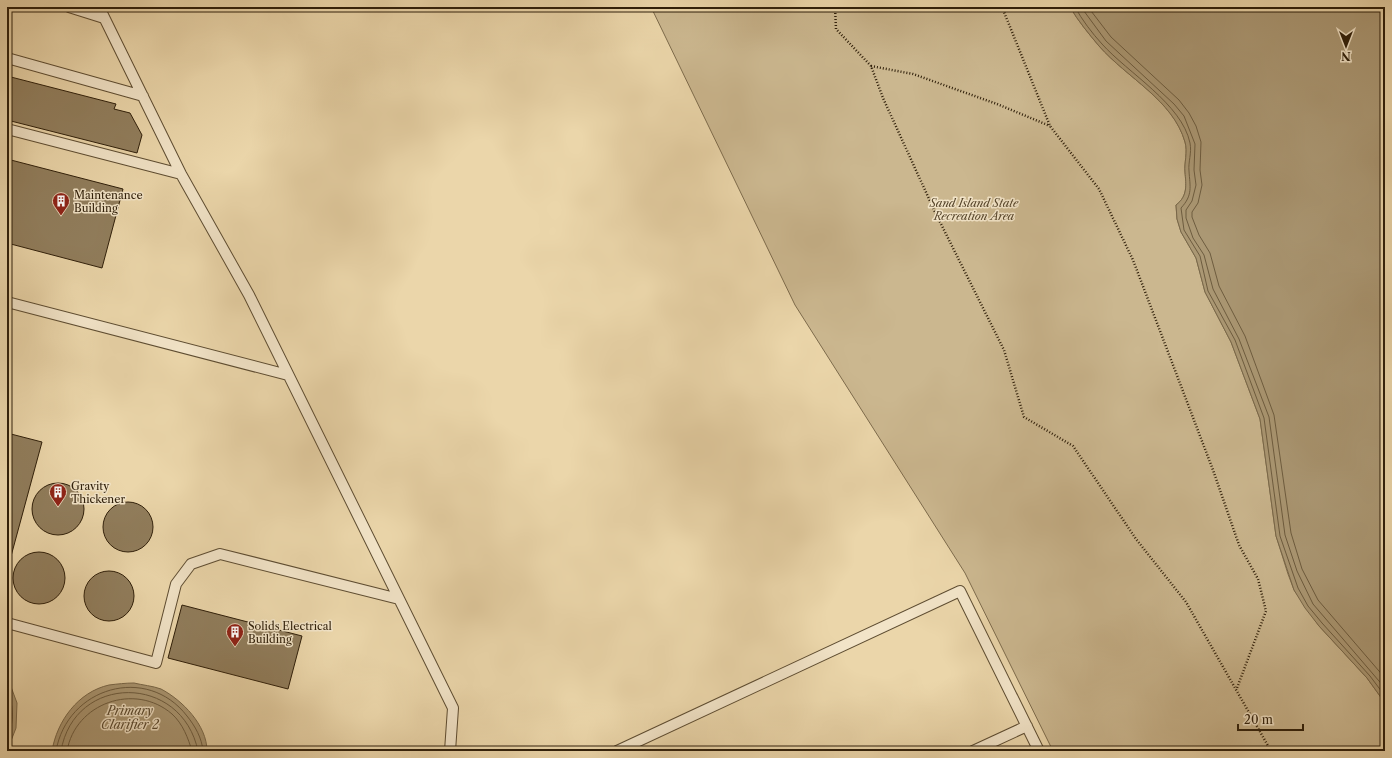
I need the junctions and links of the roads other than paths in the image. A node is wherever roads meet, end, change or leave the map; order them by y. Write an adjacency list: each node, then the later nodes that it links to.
1 (69, 7): 3 (lane)
2 (99, 7): 3 (lane)
3 (104, 18): 5 (lane)
4 (7, 58): 5 (lane)
5 (143, 96): 7 (lane)
6 (7, 129): 7 (lane)
7 (181, 174): 9 (lane)
8 (7, 302): 9 (lane)
9 (288, 375): 10 (lane)
10 (399, 599): 11 (lane); 13 (lane)
11 (7, 623)
12 (1027, 726): 14 (lane); 15 (lane); 16 (lane)
13 (450, 751)
14 (617, 751)
15 (973, 751)
16 (1039, 751)

